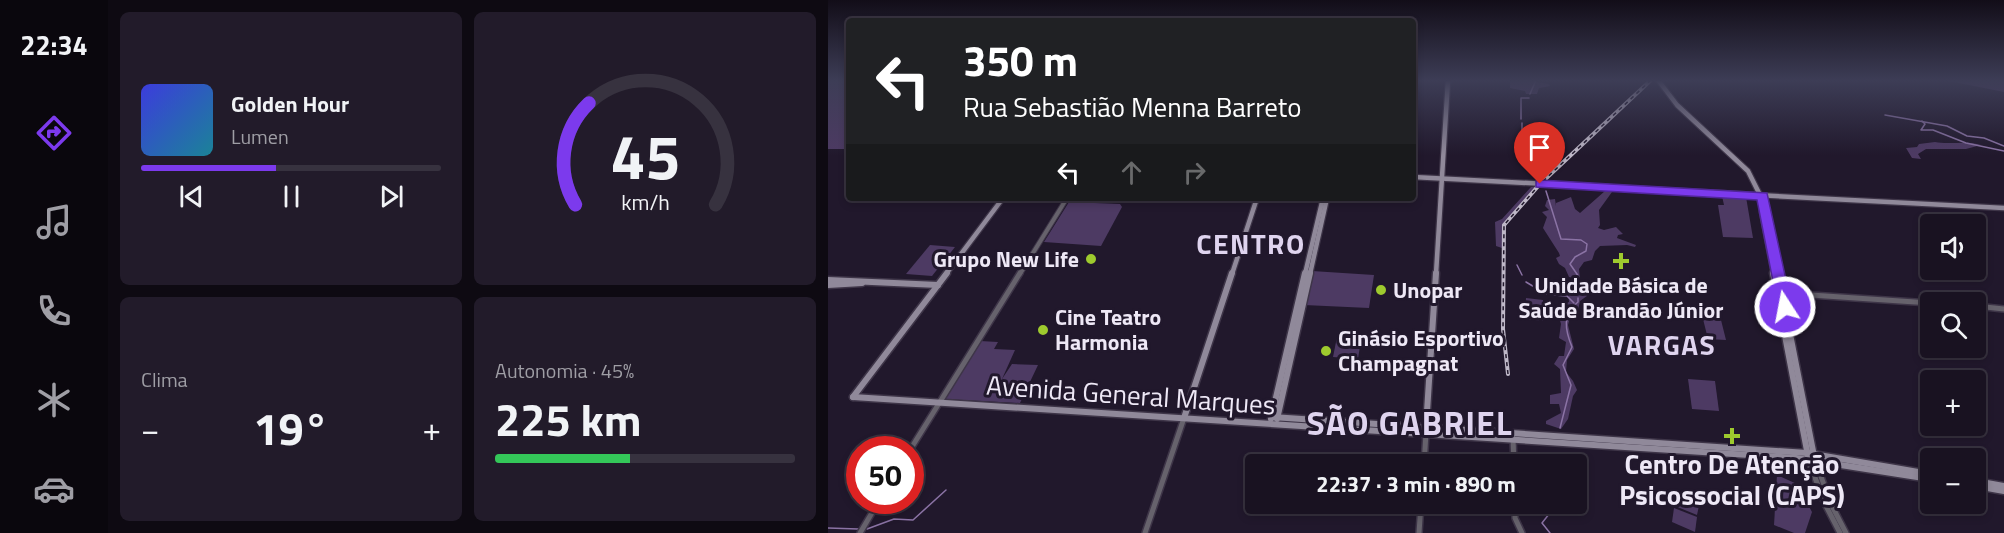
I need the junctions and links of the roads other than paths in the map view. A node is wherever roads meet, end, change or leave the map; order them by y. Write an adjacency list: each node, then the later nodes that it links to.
1 (1446, 105): 4 (main road)
2 (1677, 105): 5 (main road)
3 (1416, 177): 4 (main road)
4 (1441, 179): 5 (main road); 21 (main road)
5 (1761, 195): 10 (main road); 13 (main road)
6 (1001, 201): 12 (main road)
7 (1065, 201): 17 (street)
8 (1256, 201): 19 (main road)
9 (1324, 201): 20 (main road)
10 (2004, 208)
11 (828, 283): 12 (main road)
12 (938, 285): 17 (main road, Avenida General Marques)
13 (1780, 293): 14 (street); 27 (main road)
14 (1920, 302)
15 (1986, 307): 16 (street)
16 (2004, 309)
17 (939, 402): 18 (main road, Avenida General Marques); 24 (street)
18 (1023, 408): 19 (main road, Avenida General Marques)
19 (1184, 418): 20 (main road, Avenida General Marques); 38 (street)
20 (1274, 421): 21 (main road, Avenida General Marques)
21 (1426, 430): 22 (main road, Avenida General Marques); 25 (street)
22 (1496, 434): 23 (main road, Avenida General Marques)
23 (1513, 435): 26 (street); 27 (main road, Avenida General Marques)
24 (918, 436)
25 (1425, 454)
26 (1514, 454)
27 (1811, 456): 28 (main road); 29 (main road); 41 (street); 42 (street)
28 (1920, 472)
29 (1920, 477)
30 (1986, 483): 31 (main road)
31 (2004, 486)
32 (1986, 488): 33 (main road)
33 (2004, 491)
34 (871, 514): 37 (street)
35 (1420, 514): 39 (street)
36 (1515, 514): 40 (street)
37 (860, 533)
38 (1145, 533)
39 (1419, 533)
40 (1522, 533)
41 (1840, 533)
42 (1846, 533)

